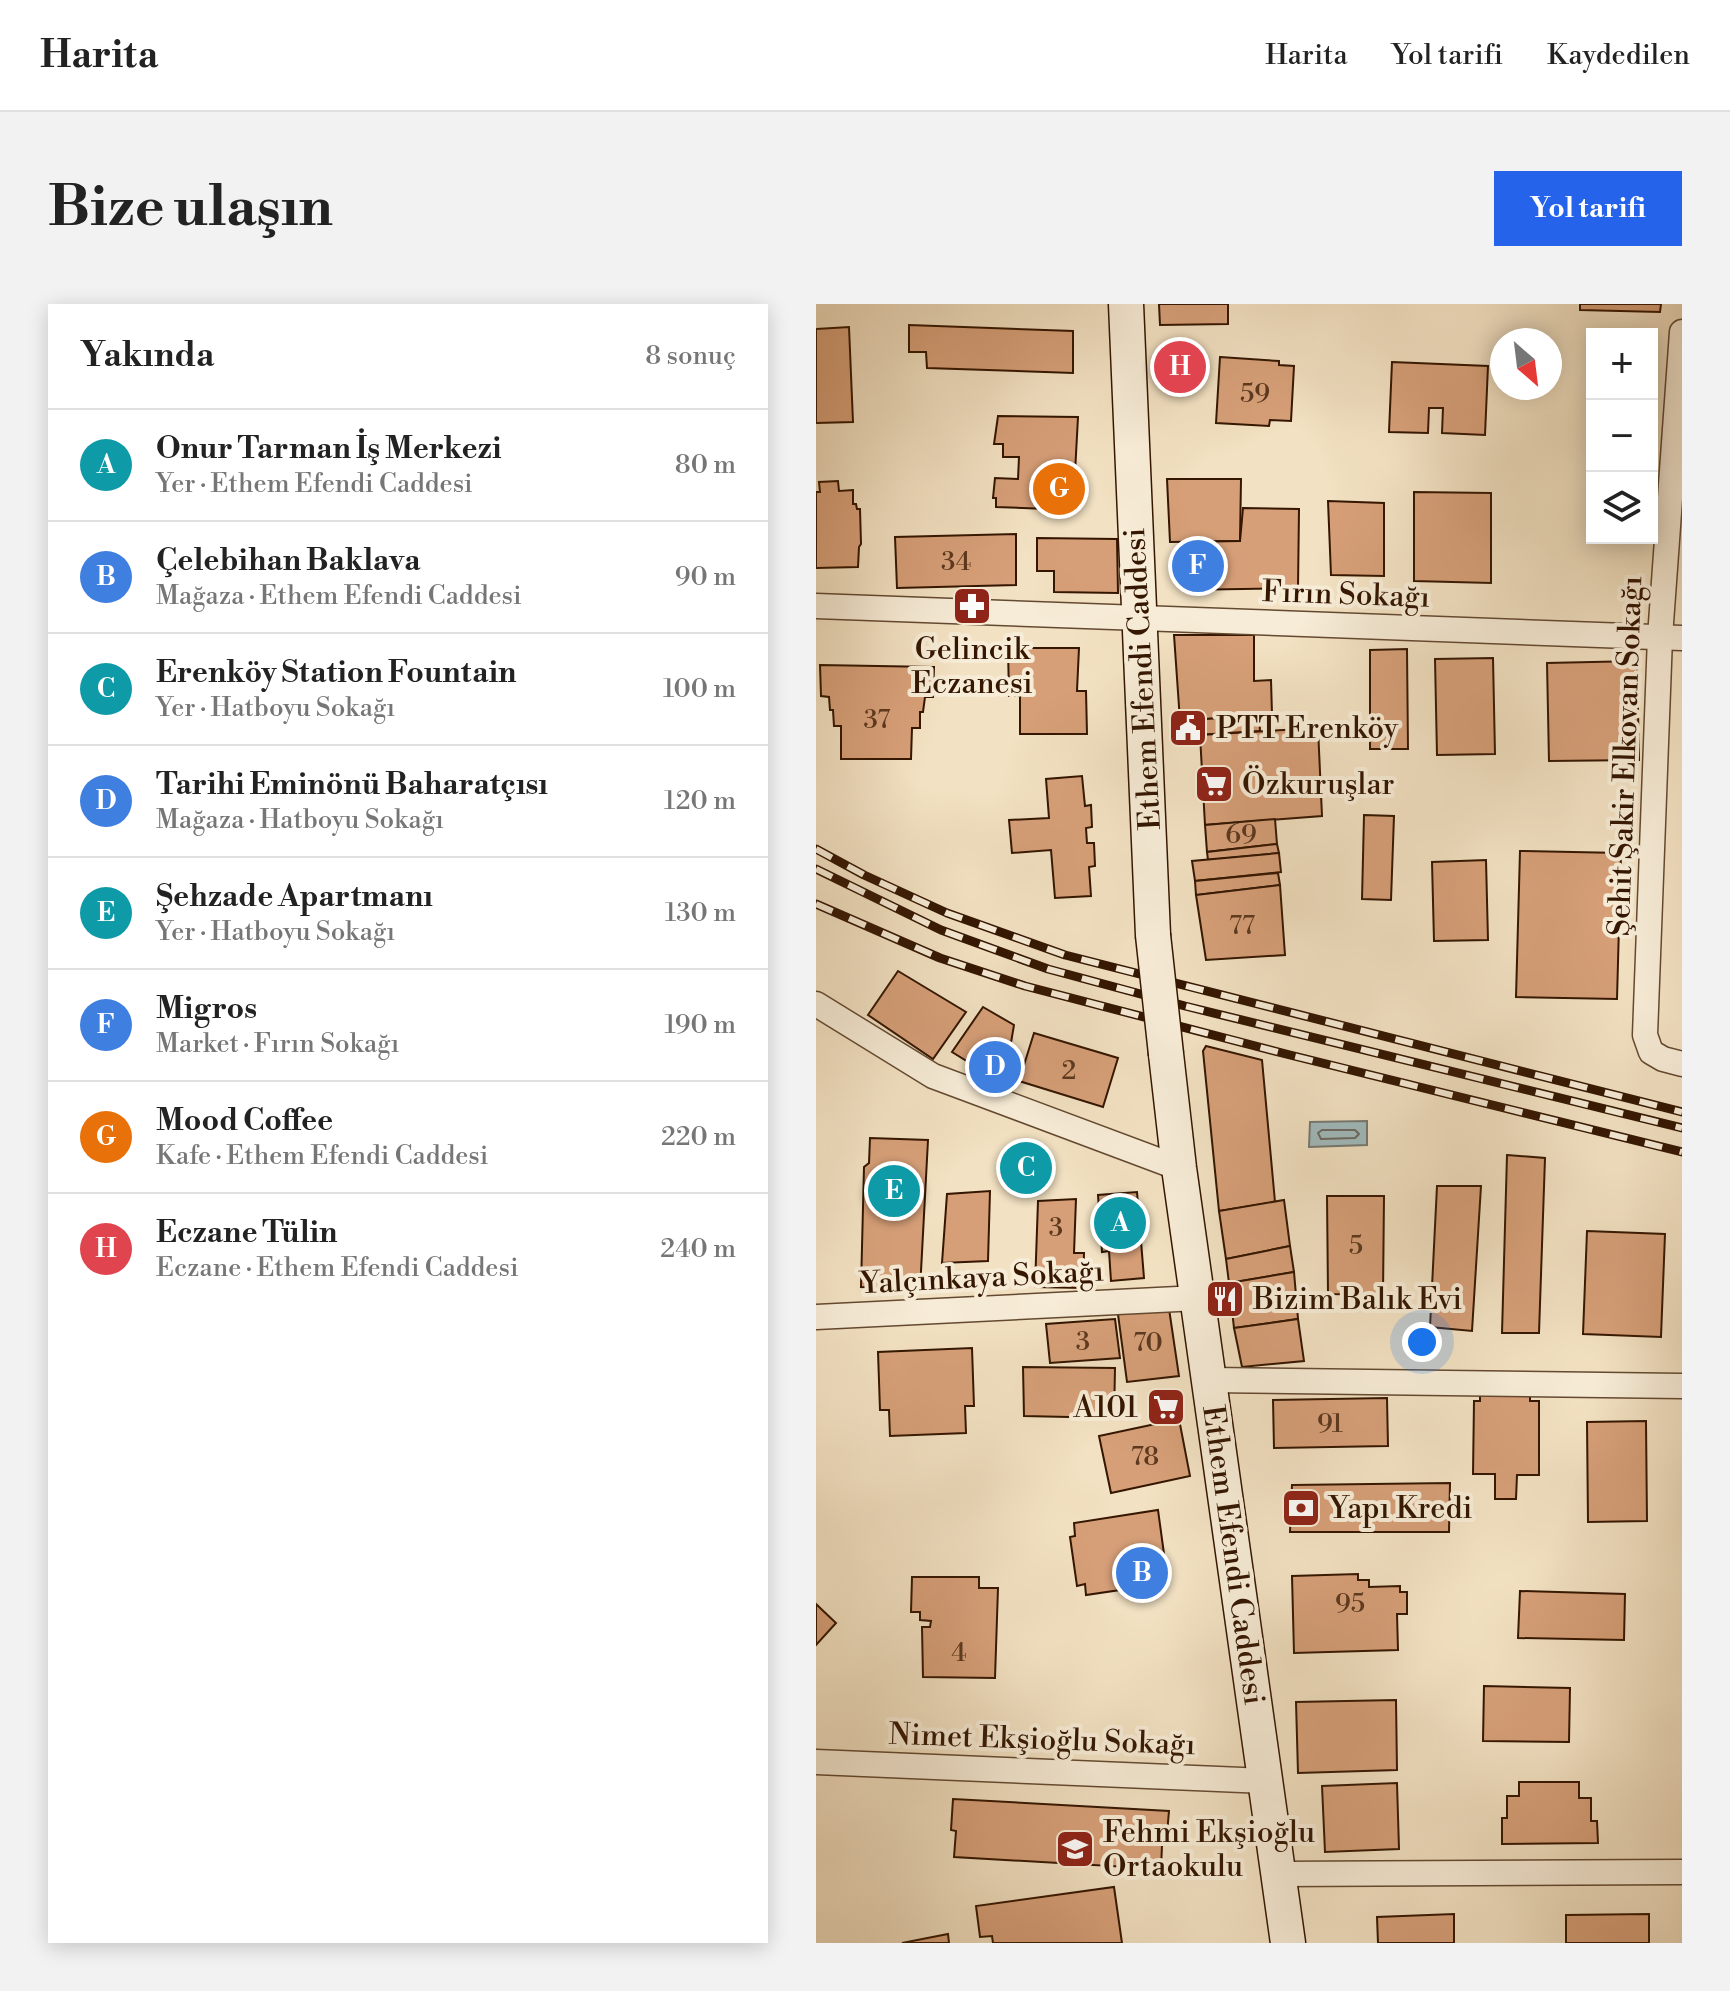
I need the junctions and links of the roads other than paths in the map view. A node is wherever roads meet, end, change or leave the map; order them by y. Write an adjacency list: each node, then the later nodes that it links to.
1 (1126, 304): 4 (main road, Ethem Efendi Caddesi)
2 (1682, 332): 5 (street, Şehit Şakir Elkovan Sokağı)
3 (816, 606): 4 (street, Fırın Sokağı)
4 (1138, 619): 5 (street, Fırın Sokağı); 8 (main road, Ethem Efendi Caddesi, bridge)
5 (1671, 637): 7 (street, Şehit Şakir Elkovan Sokağı)
6 (816, 1004): 8 (street)
7 (1682, 1064)
8 (1179, 1168): 9 (main road, Ethem Efendi Caddesi)
9 (1198, 1298): 10 (street, Yalçınkaya Sokağı); 11 (main road, Ethem Efendi Caddesi)
10 (816, 1317)
11 (1210, 1380): 12 (street); 14 (main road, Ethem Efendi Caddesi)
12 (1682, 1386)
13 (816, 1762): 14 (street, Nimet Ekşioğlu Sokağı)
14 (1266, 1781): 16 (main road, Ethem Efendi Caddesi)
15 (1682, 1872): 16 (street)
16 (1278, 1874): 17 (main road, Ethem Efendi Caddesi)
17 (1288, 1943)

